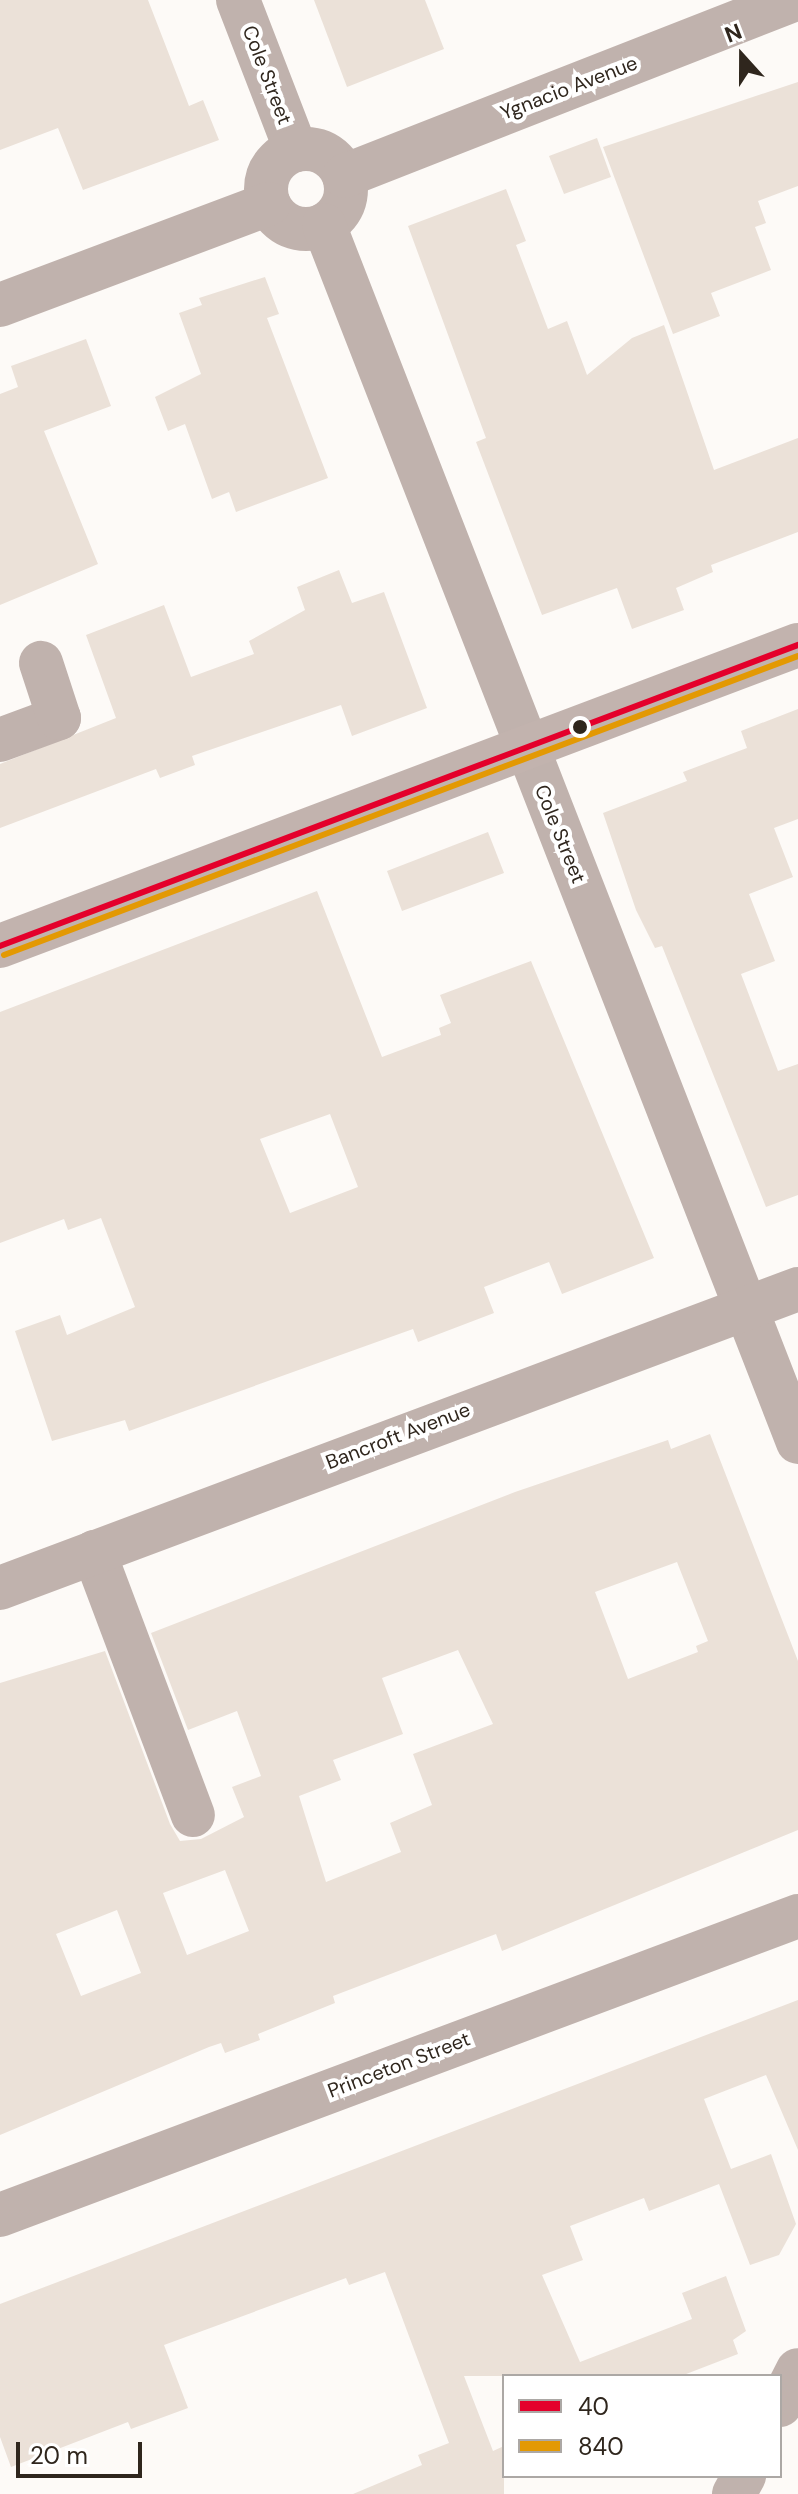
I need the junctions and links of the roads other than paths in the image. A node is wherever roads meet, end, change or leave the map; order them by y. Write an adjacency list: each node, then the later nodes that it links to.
1 (238, 0): 3 (street, Cole Street)
2 (794, 0): 4 (street, Ygnacio Avenue)
3 (296, 150): 4 (street); 5 (street)
4 (344, 176): 6 (street)
5 (269, 204): 6 (street); 7 (street)
6 (324, 225): 11 (street, Cole Street)
7 (0, 305)
8 (798, 645): 11 (main road)
9 (41, 663): 10 (street)
10 (0, 740)
11 (526, 747): 12 (main road); 14 (street, Cole Street)
12 (0, 946)
13 (798, 1289): 14 (street, Bancroft Avenue)
14 (746, 1305): 15 (street, Cole Street); 16 (street, Bancroft Avenue)
15 (798, 1442)
16 (94, 1552): 17 (street, Bancroft Avenue); 18 (street)
17 (0, 1588)
18 (193, 1815)
19 (798, 1916): 20 (street, Princeton Street)
20 (0, 2215)
21 (798, 2370): 22 (street)
22 (782, 2401)

